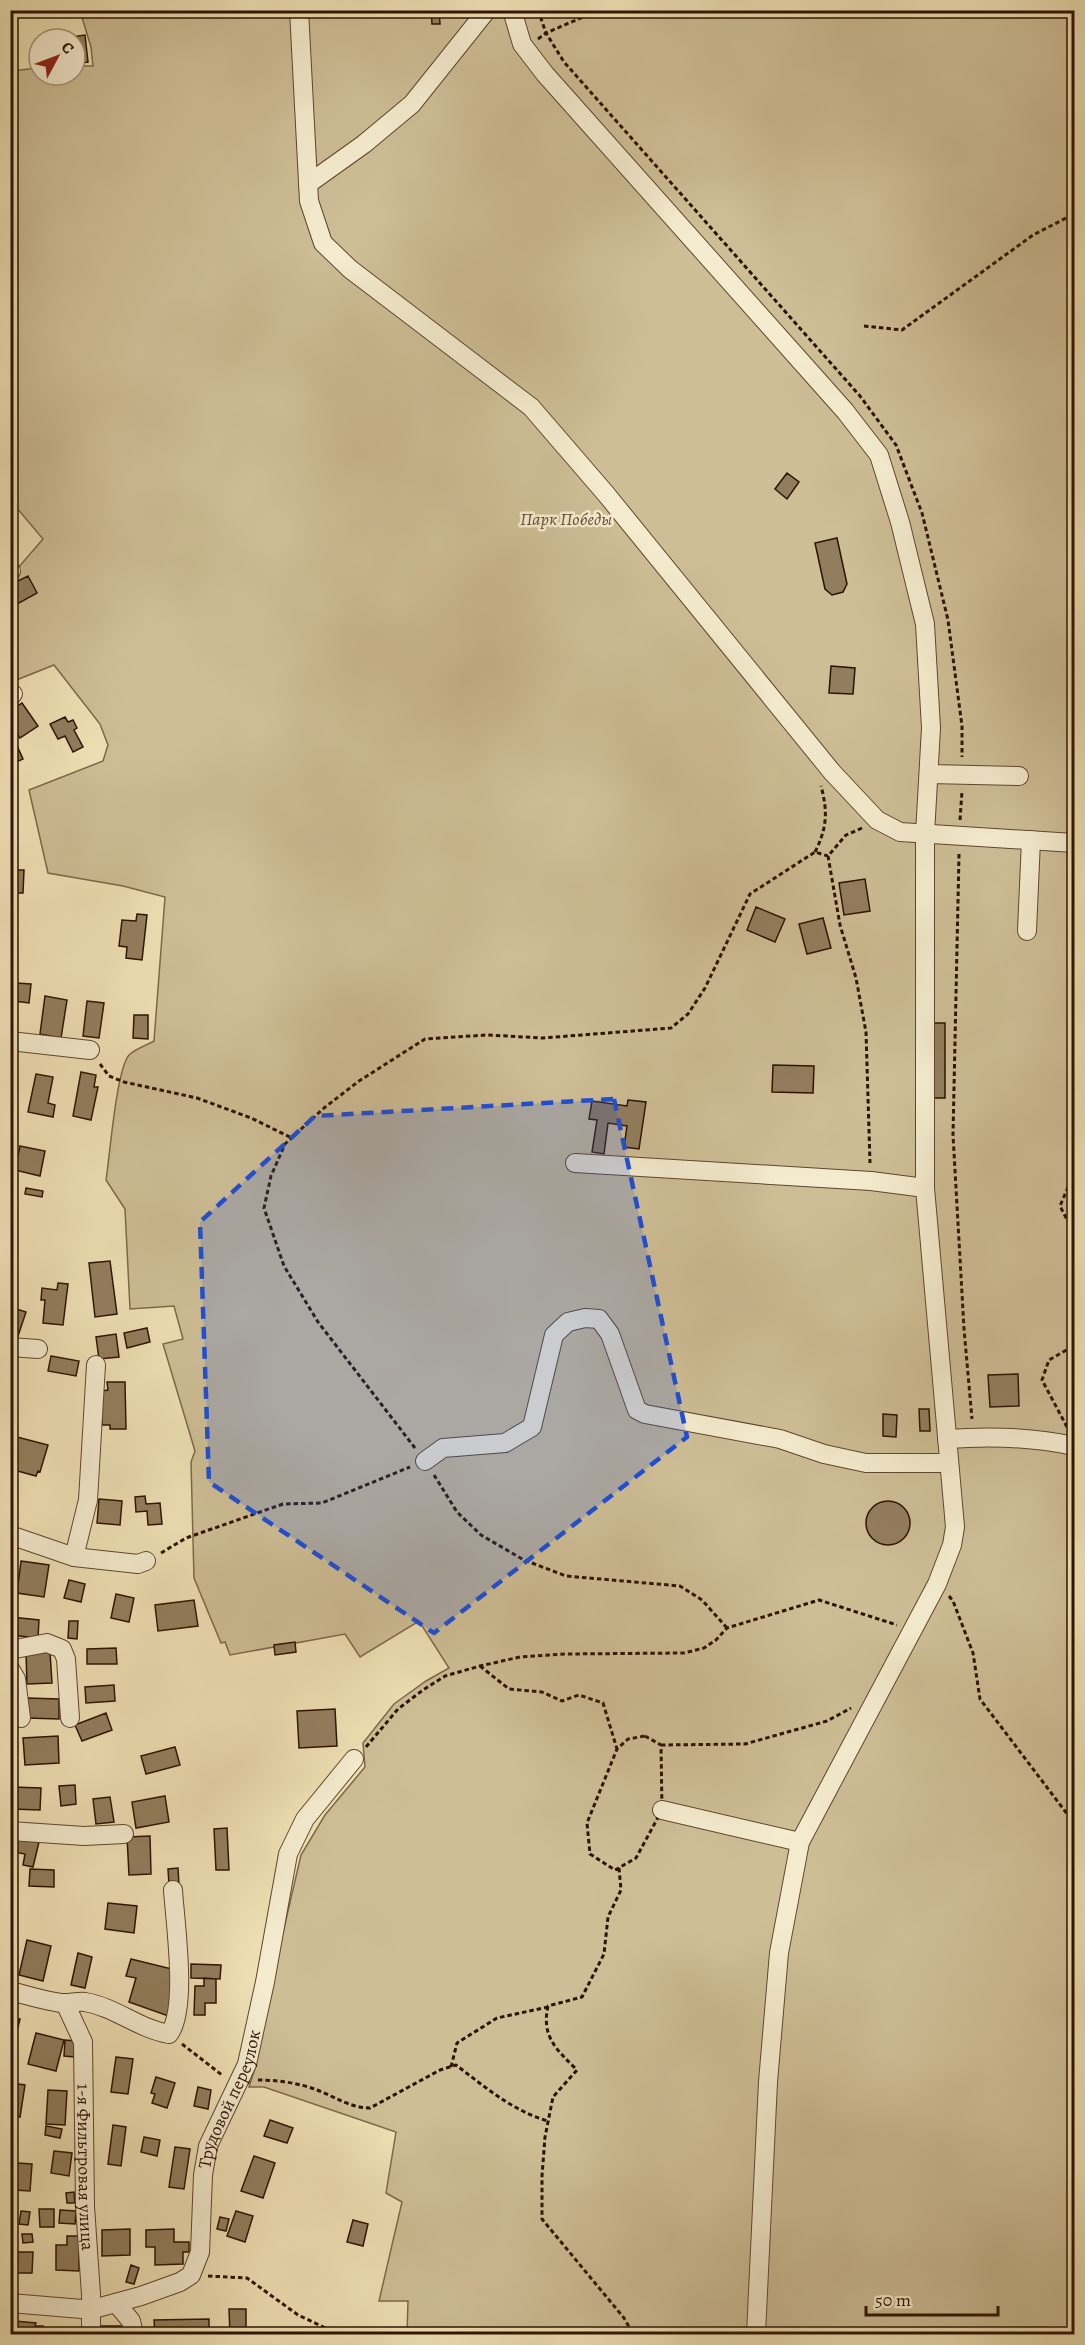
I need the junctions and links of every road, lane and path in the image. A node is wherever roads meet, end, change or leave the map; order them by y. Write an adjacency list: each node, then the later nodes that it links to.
1 (299, 10): 8 (street)
2 (487, 10): 8 (street)
3 (512, 10): 7 (street)
4 (538, 10): 6 (path)
5 (599, 10): 6 (path)
6 (546, 33): 7 (path); 12 (path)
7 (526, 49): 11 (street)
8 (308, 184): 15 (street)
9 (1074, 214): 10 (path)
10 (864, 327)
11 (929, 774): 12 (street); 16 (street)
12 (963, 775): 13 (street); 17 (path)
13 (1019, 776)
14 (820, 783): 20 (path)
15 (877, 820): 16 (street); 21 (path)
16 (925, 834): 17 (street); 29 (street)
17 (960, 836): 18 (street); 35 (path)
18 (1031, 840): 19 (street); 22 (street)
19 (1074, 843)
20 (815, 852): 21 (path); 25 (path)
21 (828, 856): 28 (path)
22 (1028, 931)
23 (10, 1041): 24 (street)
24 (90, 1050): 25 (path)
25 (292, 1138): 38 (path)
26 (1074, 1150): 30 (path)
27 (575, 1163): 28 (street)
28 (871, 1181): 29 (street)
29 (925, 1188): 36 (street)
30 (1074, 1233)
31 (1074, 1339): 37 (path)
32 (10, 1347): 33 (street)
33 (38, 1349)
34 (96, 1365): 41 (street)
35 (973, 1437): 36 (street); 37 (street)
36 (947, 1439): 39 (street)
37 (1072, 1439)
38 (425, 1461): 39 (street); 42 (path); 44 (path)
39 (949, 1463): 43 (street)
40 (10, 1535): 41 (street)
41 (74, 1557): 42 (street)
42 (146, 1561)
43 (937, 1584): 45 (street); 56 (path)
44 (727, 1628): 45 (path); 47 (path)
45 (913, 1630): 49 (street)
46 (10, 1650): 51 (street)
47 (480, 1666): 53 (path); 54 (path)
48 (10, 1670): 50 (street)
49 (879, 1693): 52 (path); 59 (street)
50 (21, 1718)
51 (70, 1718)
52 (661, 1745): 53 (path); 55 (path)
53 (617, 1749): 60 (path)
54 (354, 1759): 67 (street, Трудовой переулок)
55 (662, 1810): 59 (street); 60 (path)
56 (1074, 1823)
57 (10, 1831): 58 (street)
58 (124, 1834)
59 (800, 1842): 77 (street)
60 (619, 1868): 64 (path)
61 (173, 1890): 65 (street)
62 (10, 1991): 63 (street)
63 (65, 2003): 65 (street); 72 (street, 1-я Фильтровая улица)
64 (548, 2007): 66 (path); 68 (path)
65 (169, 2034): 67 (path)
66 (451, 2067): 67 (path); 68 (path)
67 (241, 2080): 69 (street, Трудовой переулок)
68 (548, 2121): 76 (path)
69 (191, 2275): 71 (street); 75 (path)
70 (10, 2303): 72 (street)
71 (116, 2303): 72 (street); 74 (street)
72 (92, 2308): 73 (street, 1-я Фильтровая улица)
73 (91, 2334)
74 (134, 2334)
75 (338, 2334)
76 (633, 2334)
77 (756, 2334)

